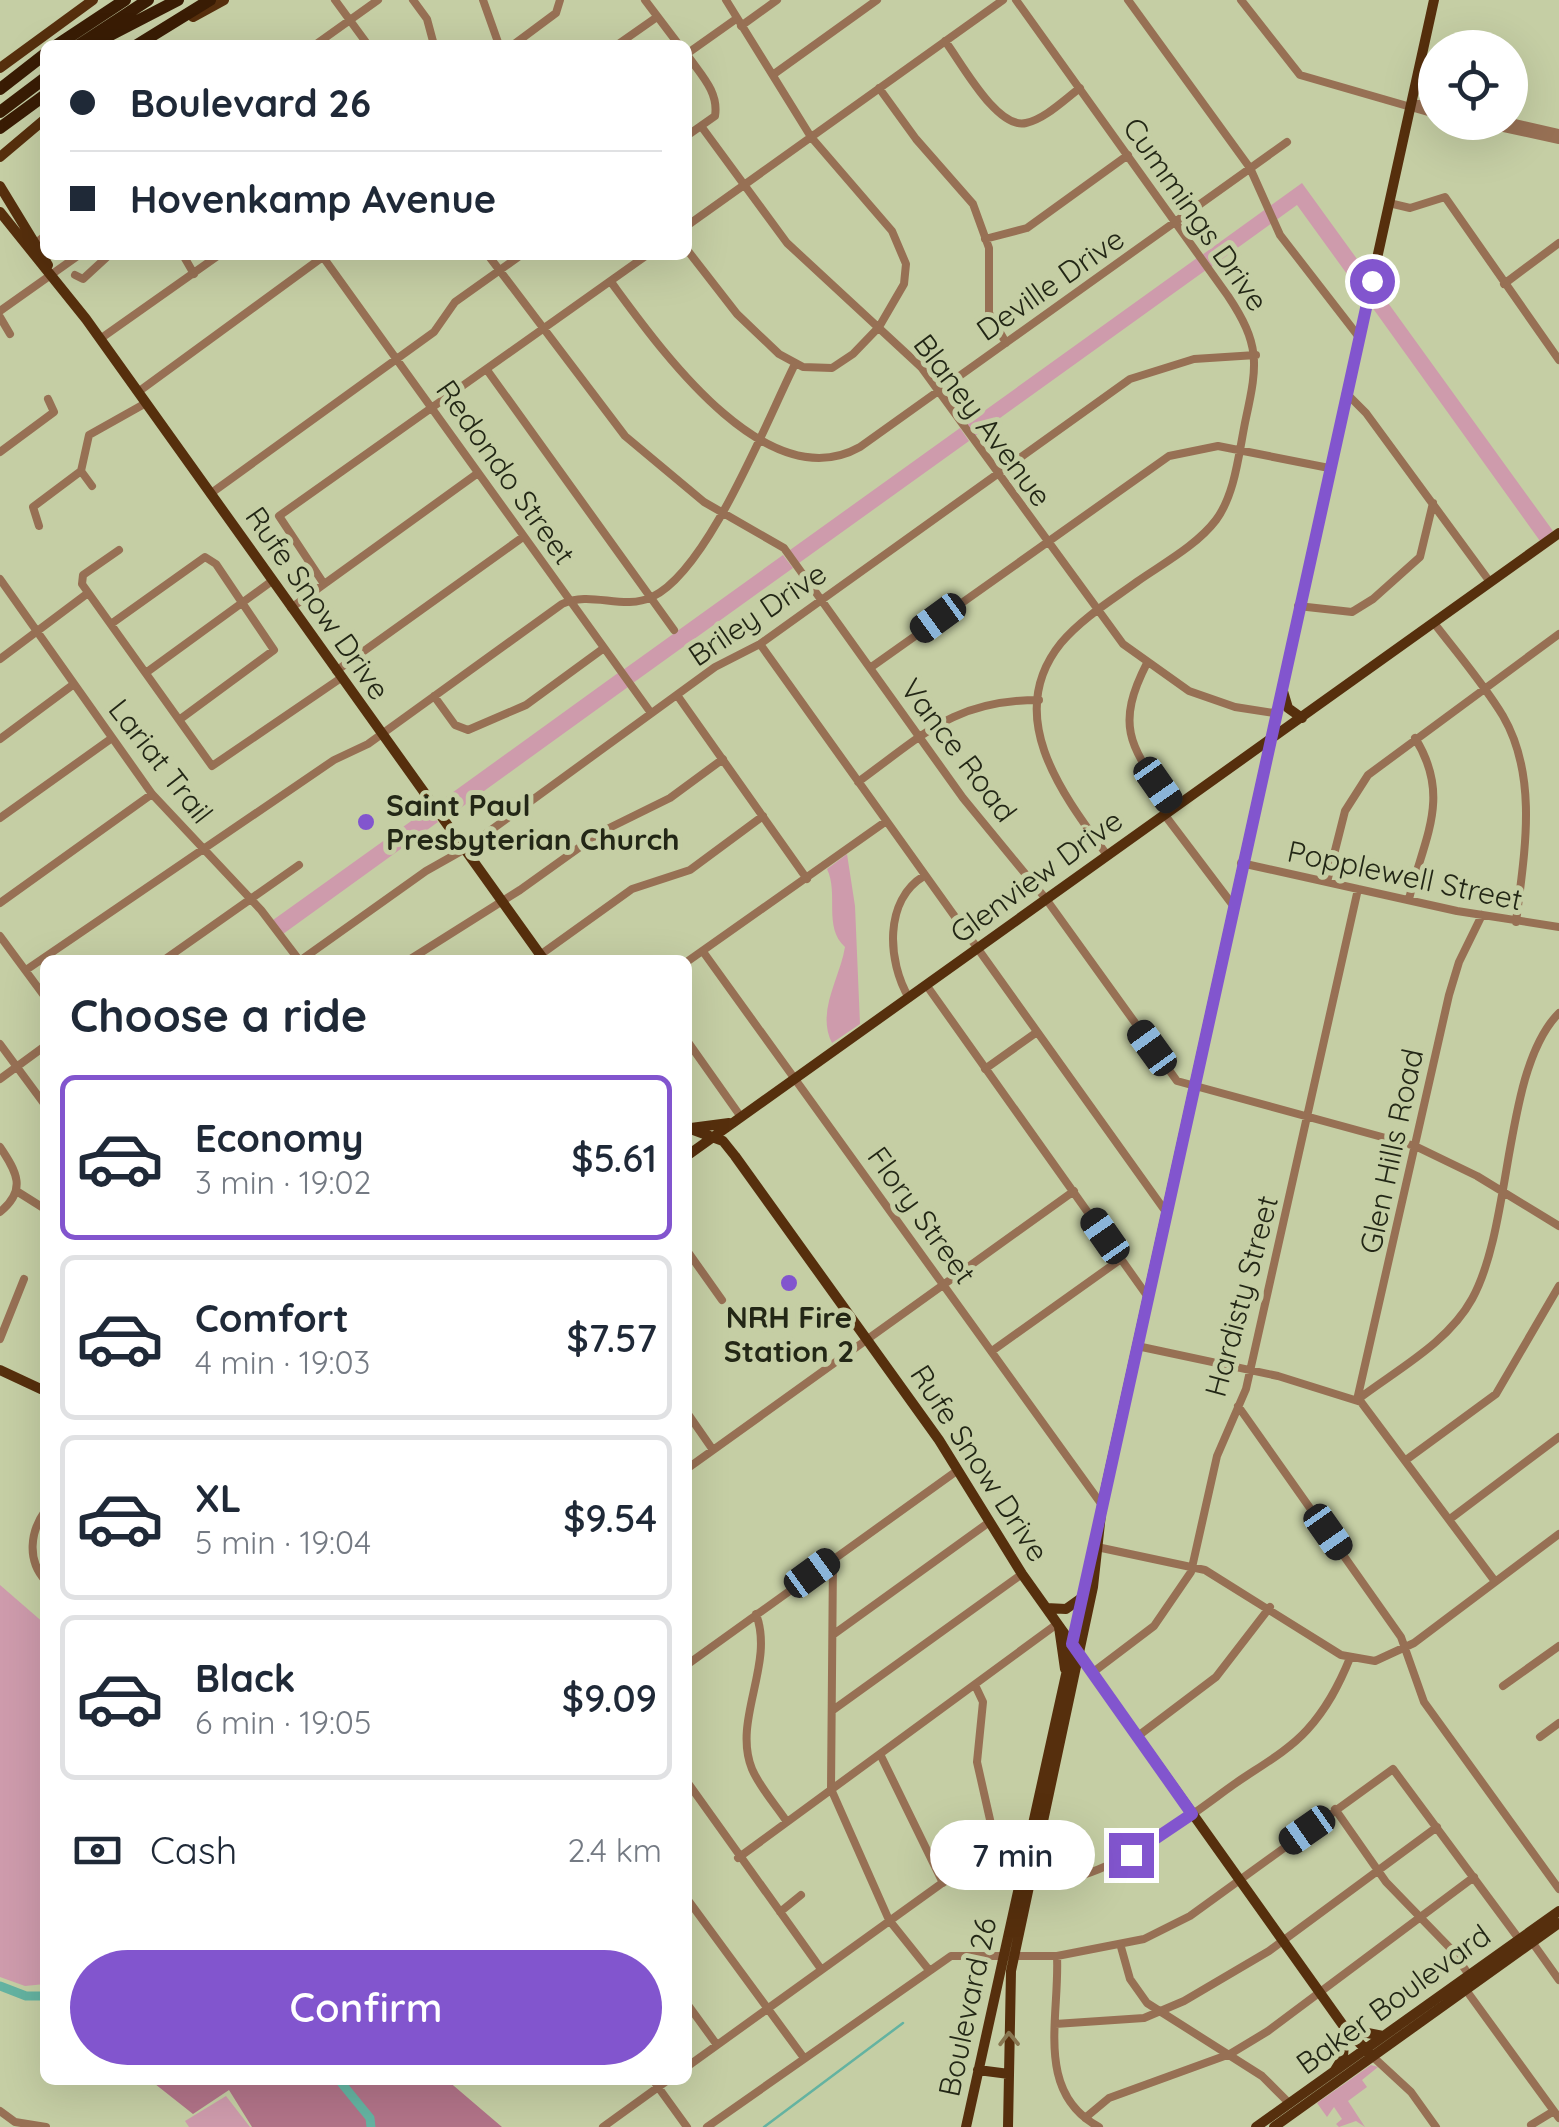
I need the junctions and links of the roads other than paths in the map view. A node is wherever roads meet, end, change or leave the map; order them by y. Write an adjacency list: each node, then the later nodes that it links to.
1 (93, 0): 44 (main road)
2 (126, 0): 26 (highway)
3 (148, 0): 27 (highway)
4 (162, 0): 28 (highway)
5 (178, 0): 29 (highway)
6 (190, 0): 30 (highway)
7 (210, 0): 31 (highway)
8 (224, 0): 32 (main road)
9 (335, 0): 24 (street)
10 (378, 0): 24 (street)
11 (413, 0): 35 (street)
12 (483, 0): 36 (street)
13 (560, 0): 37 (street)
14 (645, 0): 23 (street)
15 (726, 0): 25 (street)
16 (777, 0): 25 (street)
17 (878, 0): 46 (street)
18 (1003, 0): 40 (street)
19 (1016, 0): 50 (street, Cummings Drive)
20 (1128, 0): 68 (street)
21 (1241, 0): 53 (street)
22 (1434, 0): 53 (main road, Boulevard 26)
23 (658, 17): 38 (street); 39 (street)
24 (350, 20): 33 (street); 34 (street)
25 (738, 22): 41 (street); 46 (street)
26 (65, 40)
27 (87, 40)
28 (99, 40)
29 (101, 40)
30 (124, 40)
31 (149, 40)
32 (150, 40)
33 (321, 40)
34 (364, 40)
35 (433, 40)
36 (496, 40)
37 (520, 40)
38 (624, 40)
39 (675, 40)
40 (945, 41): 49 (street); 50 (street)
41 (692, 52)
42 (40, 58): 48 (highway)
43 (692, 61): 58 (street)
44 (0, 68)
45 (40, 74): 52 (highway)
46 (774, 74): 64 (street)
47 (40, 82): 56 (highway)
48 (2, 88)
49 (878, 88): 64 (street); 76 (street)
50 (1080, 88): 66 (street, Cummings Drive)
51 (40, 99): 60 (highway)
52 (0, 103)
53 (1411, 104): 54 (street); 55 (street); 71 (main road, Boulevard 26)
54 (1418, 104)
55 (1418, 107)
56 (0, 112)
57 (40, 122): 67 (main road)
58 (701, 126): 62 (street); 69 (street, Blaney Avenue)
59 (1528, 127): 63 (street)
60 (0, 128)
61 (1528, 131): 63 (street)
62 (692, 133)
63 (1559, 136)
64 (811, 137): 69 (street); 99 (street)
65 (1287, 142): 68 (street, Deville Drive)
66 (1128, 154): 74 (street, Cummings Drive); 76 (street)
67 (1, 156)
68 (1250, 168): 74 (street, Deville Drive); 102 (street)
69 (745, 184): 73 (street); 99 (street, Blaney Avenue)
70 (0, 186): 77 (main road, Rufe Snow Drive)
71 (1389, 203): 97 (street); 102 (main road, Boulevard 26)
72 (0, 212): 75 (main road, Rufe Snow Drive)
73 (692, 222)
74 (1176, 222): 104 (street, Deville Drive); 105 (street, Cummings Drive)
75 (11, 226): 77 (main road); 80 (main road, Rufe Snow Drive)
76 (985, 238): 104 (street)
77 (40, 240)
78 (1559, 244): 97 (street)
79 (692, 257): 108 (street)
80 (40, 260)
81 (40, 260): 93 (main road, Rufe Snow Drive)
82 (47, 260): 93 (main road, Rufe Snow Drive)
83 (72, 260): 93 (street)
84 (104, 260): 95 (street)
85 (186, 260): 94 (street)
86 (212, 260): 94 (street)
87 (319, 260): 113 (street)
88 (327, 260): 106 (street, Redondo Street)
89 (492, 260): 92 (street, Vance Road)
90 (513, 260): 92 (street)
91 (640, 260): 96 (street)
92 (500, 270): 100 (street, Vance Road); 106 (street)
93 (52, 274): 98 (street); 103 (main road, Rufe Snow Drive)
94 (194, 274): 103 (street)
95 (76, 275)
96 (610, 282): 100 (street); 115 (street, Deville Drive)
97 (1504, 284): 107 (street)
98 (0, 314): 101 (street)
99 (879, 327): 108 (street); 110 (street, Blaney Avenue)
100 (543, 329): 109 (street); 125 (street, Vance Road)
101 (10, 334)
102 (1359, 337): 111 (main road, Boulevard 26)
103 (100, 339): 113 (main road, Rufe Snow Drive)
104 (1006, 343): 110 (street, Deville Drive)
105 (1256, 354): 116 (street, Cummings Drive); 120 (street, Briley Drive)
106 (397, 358): 114 (street, Redondo Street); 123 (street)
107 (1559, 360)
108 (795, 364): 115 (street)
109 (486, 370): 114 (street); 136 (street)
110 (938, 392): 115 (street, Deville Drive); 120 (street, Blaney Avenue)
111 (1346, 393): 118 (main road, Boulevard 26); 124 (street)
112 (48, 398): 117 (street)
113 (142, 398): 119 (street); 123 (main road, Rufe Snow Drive)
114 (434, 410): 121 (street, Redondo Street); 134 (street)
115 (758, 437): 125 (street)
116 (1239, 448): 118 (street); 129 (street); 142 (street, Cummings Drive)
117 (0, 452)
118 (1329, 468): 140 (main road, Boulevard 26)
119 (81, 471): 122 (street); 126 (street)
120 (996, 473): 129 (street, Blaney Avenue); 138 (street, Briley Drive)
121 (478, 474): 128 (street, Redondo Street); 134 (street)
122 (92, 486)
123 (210, 494): 132 (main road, Rufe Snow Drive)
124 (1433, 503): 133 (street); 140 (street)
125 (720, 512): 136 (street); 138 (street, Vance Road)
126 (39, 526)
127 (1559, 533): 133 (main road, Glenview Drive)
128 (523, 536): 137 (street, Redondo Street); 154 (street)
129 (1046, 541): 142 (street, Blaney Avenue); 152 (street)
130 (119, 550): 135 (street)
131 (0, 579): 146 (street, Lariat Trail)
132 (272, 581): 139 (street); 141 (main road, Rufe Snow Drive)
133 (1490, 582): 143 (main road, Glenview Drive)
134 (324, 584): 141 (street)
135 (88, 593): 144 (street); 146 (street)
136 (648, 598): 137 (street); 145 (street)
137 (570, 600): 149 (street, Redondo Street); 159 (street)
138 (822, 600): 148 (street, Briley Drive); 152 (street, Vance Road)
139 (243, 602): 144 (street); 153 (street); 164 (street)
140 (1298, 606): 156 (main road, Boulevard 26)
141 (291, 608): 154 (main road, Rufe Snow Drive)
142 (1096, 611): 151 (street, Blaney Avenue); 160 (street, Cummings Drive)
143 (1434, 622): 157 (street); 163 (main road, Glenview Drive)
144 (111, 624): 153 (street)
145 (674, 630)
146 (38, 632): 150 (street); 155 (street, Lariat Trail)
147 (1557, 639): 157 (street)
148 (760, 644): 158 (street, Briley Drive); 172 (street)
149 (604, 648): 159 (street); 162 (street, Redondo Street)
150 (0, 659)
151 (1147, 663): 161 (street, Blaney Avenue); 174 (street)
152 (870, 668): 166 (street, Vance Road)
153 (147, 672): 164 (street)
154 (338, 674): 164 (street); 165 (main road, Rufe Snow Drive)
155 (74, 684): 167 (street, Lariat Trail); 169 (street)
156 (1282, 688): 161 (main road, Boulevard 26); 163 (main road)
157 (1484, 690): 168 (street); 194 (street)
158 (677, 695): 162 (street, Briley Drive); 171 (street)
159 (434, 696): 165 (street)
160 (1039, 700): 166 (street); 180 (street, Cummings Drive)
161 (1274, 713): 163 (main road); 170 (main road, Boulevard 26)
162 (652, 714): 178 (street, Briley Drive)
163 (1302, 718): 170 (main road, Glenview Drive)
164 (179, 720)
165 (381, 734): 178 (main road, Rufe Snow Drive); 179 (street)
166 (920, 737): 172 (street); 187 (street, Vance Road)
167 (112, 738): 173 (street, Lariat Trail); 176 (street)
168 (1415, 738): 185 (street); 188 (street)
169 (0, 739)
170 (1268, 741): 174 (main road, Glenview Drive); 181 (main road, Boulevard 26)
171 (723, 760): 175 (street); 190 (street)
172 (858, 782): 177 (street)
173 (152, 794): 179 (street, Lariat Trail); 191 (street)
174 (1169, 810): 180 (main road, Glenview Drive); 192 (street)
175 (763, 816): 184 (street); 205 (street)
176 (0, 818)
177 (886, 822): 183 (street); 184 (street)
178 (464, 849): 190 (main road, Rufe Snow Drive); 202 (street, Briley Drive)
179 (204, 852): 189 (street, Lariat Trail); 199 (street)
180 (1107, 855): 187 (main road, Glenview Drive)
181 (1241, 863): 185 (street, Popplewell Street); 192 (main road, Boulevard 26)
182 (299, 865): 189 (street)
183 (924, 876): 197 (street); 211 (street)
184 (806, 879): 198 (street)
185 (1327, 882): 186 (street, Popplewell Street)
186 (1358, 889): 188 (street, Popplewell Street); 224 (street, Hardisty Street)
187 (1046, 899): 197 (main road, Glenview Drive); 221 (street, Vance Road)
188 (1409, 899): 193 (street, Popplewell Street)
189 (250, 900): 200 (street); 201 (street, Lariat Trail)
190 (503, 901): 203 (street); 204 (main road, Rufe Snow Drive)
191 (0, 903)
192 (1232, 904): 221 (main road, Boulevard 26)
193 (1482, 916): 194 (street, Popplewell Street); 229 (street, Glen Hills Road)
194 (1516, 922): 195 (street, Popplewell Street)
195 (1559, 927)
196 (0, 936): 208 (street)
197 (978, 949): 209 (main road, Glenview Drive); 213 (street)
198 (704, 952): 207 (street); 219 (street, Flory Street)
199 (47, 955)
200 (171, 955)
201 (296, 955)
202 (307, 955)
203 (417, 955)
204 (540, 955)
205 (546, 955)
206 (40, 960): 208 (street)
207 (692, 960)
208 (26, 970): 210 (street)
209 (927, 986): 211 (main road, Glenview Drive); 218 (street)
210 (40, 989)
211 (910, 998): 219 (main road, Glenview Drive)
212 (1559, 1013): 233 (street)
213 (1037, 1032): 218 (street); 238 (street)
214 (0, 1044): 217 (street)
215 (692, 1048): 225 (street)
216 (40, 1050): 217 (street)
217 (16, 1067): 220 (street); 222 (street)
218 (985, 1070): 234 (street)
219 (796, 1078): 223 (main road, Glenview Drive); 243 (street, Flory Street)
220 (0, 1079)
221 (1193, 1088): 224 (street, Vance Road); 238 (main road, Boulevard 26)
222 (40, 1098)
223 (752, 1109): 225 (main road, Glenview Drive); 231 (main road)
224 (1308, 1116): 229 (street, Vance Road); 252 (street, Hardisty Street)
225 (738, 1119): 226 (main road); 228 (main road, Glenview Drive)
226 (692, 1127)
227 (692, 1129): 228 (main road, Rufe Snow Drive)
228 (714, 1136): 231 (main road, Rufe Snow Drive); 232 (main road, Glenview Drive)
229 (1415, 1146): 233 (street, Vance Road); 254 (street, Glen Hills Road)
230 (0, 1147): 235 (street)
231 (730, 1150): 248 (main road, Rufe Snow Drive)
232 (692, 1151)
233 (1502, 1190): 239 (street, Vance Road); 254 (street)
234 (1074, 1191): 241 (street); 243 (street)
235 (18, 1192): 236 (street); 237 (street)
236 (40, 1206)
237 (0, 1212)
238 (1166, 1212): 245 (main road, Boulevard 26)
239 (1559, 1226)
240 (692, 1258): 246 (street)
241 (1121, 1259): 245 (street); 250 (street)
242 (24, 1279): 247 (street)
243 (944, 1284): 248 (street); 250 (street, Flory Street)
244 (1559, 1286): 259 (street)
245 (1148, 1297): 249 (main road, Boulevard 26)
246 (722, 1300)
247 (0, 1339)
248 (867, 1339): 258 (street); 261 (main road, Rufe Snow Drive)
249 (1137, 1346): 252 (street); 262 (main road, Boulevard 26)
250 (992, 1351): 262 (street, Flory Street)
251 (0, 1370): 253 (main road)
252 (1250, 1370): 254 (street); 255 (street, Hardisty Street)
253 (40, 1387)
254 (1357, 1400): 259 (street)
255 (1238, 1406): 269 (street, Hardisty Street); 281 (street)
256 (692, 1420): 258 (street)
257 (1559, 1437): 263 (street)
258 (713, 1450): 260 (street)
259 (1406, 1460): 263 (street)
260 (692, 1465)
261 (958, 1470): 265 (main road, Rufe Snow Drive); 268 (street)
262 (1102, 1504): 267 (main road, Boulevard 26)
263 (1450, 1519): 272 (street)
264 (40, 1523): 270 (street)
265 (988, 1523): 271 (main road, Rufe Snow Drive); 278 (street)
266 (1557, 1539): 272 (street)
267 (1096, 1547): 269 (street); 273 (main road, Boulevard 26); 280 (main road, Boulevard 26)
268 (833, 1558): 276 (street); 278 (street)
269 (1192, 1566): 274 (street); 285 (street, Hardisty Street)
270 (40, 1573)
271 (1022, 1574): 275 (main road, Rufe Snow Drive); 289 (street)
272 (1494, 1580): 281 (street)
273 (1081, 1598): 275 (main road); 280 (main road, Boulevard 26)
274 (1270, 1606): 282 (street); 291 (street)
275 (1046, 1608): 277 (main road, Rufe Snow Drive)
276 (756, 1614): 283 (street); 299 (street)
277 (1058, 1625): 280 (main road, Rufe Snow Drive); 284 (main road); 286 (street)
278 (834, 1634): 289 (street)
279 (1559, 1646): 287 (street)
280 (1075, 1648): 284 (main road, Boulevard 26); 285 (main road, Rufe Snow Drive); 288 (main road, Boulevard 26)
281 (1407, 1648): 282 (street); 308 (street)
282 (1350, 1658): 298 (street)
283 (692, 1664)
284 (1065, 1669): 294 (main road, Boulevard 26)
285 (1095, 1677): 288 (main road); 291 (main road, Rufe Snow Drive)
286 (974, 1684): 293 (street); 301 (street)
287 (1503, 1686)
288 (1070, 1689): 294 (main road, Boulevard 26)
289 (833, 1710): 296 (street)
290 (1559, 1723): 292 (street)
291 (1138, 1736): 298 (main road, Rufe Snow Drive)
292 (1540, 1737)
293 (880, 1754): 296 (street); 307 (street)
294 (1049, 1765): 304 (main road, Boulevard 26)
295 (692, 1788): 302 (street)
296 (831, 1790): 299 (street); 314 (street)
297 (1336, 1809): 300 (street); 303 (street); 306 (street)
298 (1192, 1814): 304 (street); 306 (main road, Rufe Snow Drive)
299 (787, 1822): 302 (street)
300 (1437, 1827): 303 (street); 305 (street)
301 (995, 1845): 304 (street); 307 (street)
302 (738, 1858): 312 (street)
303 (1378, 1868): 313 (street); 317 (street)
304 (1027, 1876): 320 (main road, Boulevard 26)
305 (1474, 1877): 313 (street); 316 (street)
306 (1239, 1880): 317 (main road, Rufe Snow Drive); 319 (street)
307 (943, 1883): 314 (street)
308 (1559, 1889)
309 (801, 1895): 312 (street)
310 (692, 1906): 328 (street)
311 (1559, 1911): 316 (main road, Baker Boulevard)
312 (780, 1912): 322 (street)
313 (1418, 1917): 324 (street); 327 (street)
314 (889, 1920): 322 (street); 323 (street)
315 (1559, 1923): 318 (main road, Baker Boulevard)
316 (1519, 1939): 324 (main road, Baker Boulevard)
317 (1283, 1940): 327 (main road, Rufe Snow Drive); 330 (street)
318 (1532, 1942): 325 (street); 326 (main road, Baker Boulevard)
319 (1121, 1946): 321 (street); 330 (street)
320 (1009, 1955): 321 (street); 323 (street); 339 (main road, Boulevard 26); 341 (main road, Boulevard 26, one-way to 320)
321 (1057, 1956): 331 (street)
322 (820, 1969): 328 (street)
323 (928, 1970): 337 (street)
324 (1469, 1975): 326 (street); 333 (main road, Baker Boulevard)
325 (1559, 1980)
326 (1466, 1990): 336 (main road, Baker Boulevard); 346 (street)
327 (1320, 1992): 332 (main road, Rufe Snow Drive); 335 (street)
328 (766, 2008): 334 (street); 337 (street)
329 (692, 2011): 334 (street)
330 (1160, 2013): 331 (street); 335 (street)
331 (1056, 2024): 347 (street)
332 (1345, 2028): 333 (main road); 336 (main road, Rufe Snow Drive); 340 (main road)
333 (1384, 2036): 336 (main road, Baker Boulevard)
334 (717, 2046): 338 (street)
335 (1230, 2054): 344 (street); 347 (street)
336 (1368, 2054): 340 (main road, Baker Boulevard); 344 (main road, Baker Boulevard); 358 (street, Rufe Snow Drive)
337 (804, 2058): 352 (street)
338 (692, 2063)
339 (978, 2070): 341 (main road); 353 (main road, Boulevard 26)
340 (1333, 2073): 344 (main road, Baker Boulevard)
341 (1009, 2074): 354 (main road, Boulevard 26)
342 (654, 2085): 350 (street)
343 (656, 2085): 351 (street)
344 (1293, 2108): 356 (main road, Baker Boulevard); 357 (main road, Baker Boulevard)
345 (0, 2111): 349 (street)
346 (1556, 2114): 348 (street)
347 (1085, 2118): 355 (street)
348 (1531, 2124)
349 (46, 2127)
350 (603, 2127)
351 (687, 2127)
352 (707, 2127)
353 (966, 2127)
354 (1008, 2127)
355 (1099, 2127)
356 (1256, 2127)
357 (1274, 2127)
358 (1436, 2127)

